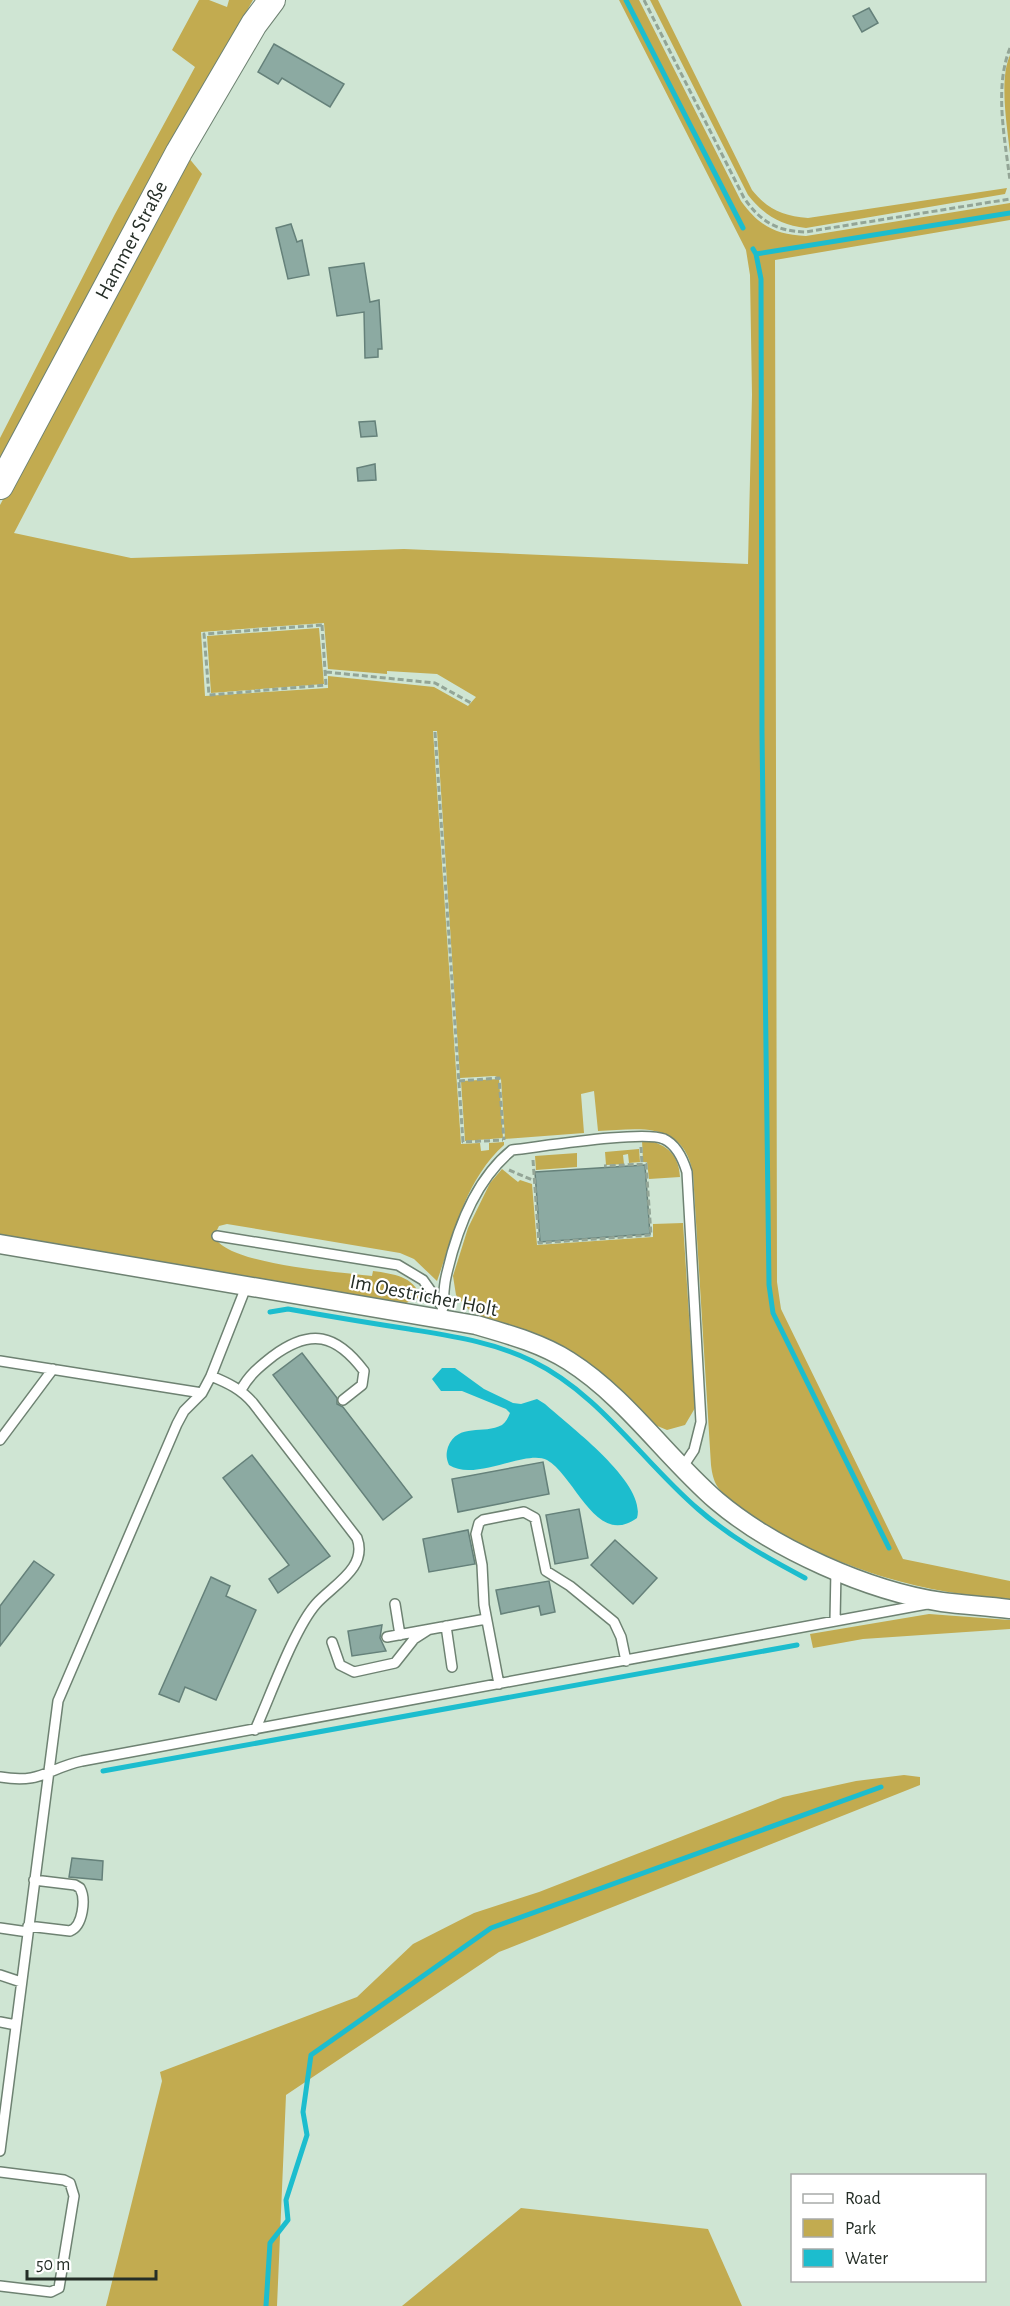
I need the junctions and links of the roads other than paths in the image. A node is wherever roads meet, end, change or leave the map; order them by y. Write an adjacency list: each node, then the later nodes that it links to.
1 (272, 0): 2 (main road, Hammer Straße)
2 (0, 486)
3 (217, 1236): 6 (lane)
4 (0, 1244): 5 (street, Im Oestricher Holt)
5 (246, 1287): 6 (street, Im Oestricher Holt); 9 (lane)
6 (442, 1313): 14 (street, Im Oestricher Holt); 14 (lane)
7 (0, 1361): 8 (lane)
8 (53, 1369): 11 (lane); 13 (lane)
9 (211, 1376): 10 (lane); 11 (lane)
10 (241, 1390): 12 (lane); 29 (lane)
11 (202, 1393): 30 (lane)
12 (343, 1400)
13 (0, 1440)
14 (682, 1468): 15 (street, Im Oestricher Holt)
15 (836, 1570): 16 (street, Im Oestricher Holt); 20 (lane)
16 (940, 1602): 18 (street, Im Oestricher Holt); 20 (lane)
17 (395, 1604): 23 (lane)
18 (1010, 1609)
19 (486, 1619): 21 (lane); 26 (lane); 28 (lane)
20 (835, 1621): 26 (lane)
21 (446, 1626): 22 (lane); 27 (lane)
22 (428, 1630): 23 (lane); 25 (lane)
23 (400, 1635): 24 (lane)
24 (387, 1638)
25 (332, 1642)
26 (626, 1661): 28 (lane)
27 (452, 1667)
28 (500, 1684): 29 (lane)
29 (255, 1730): 30 (lane)
30 (47, 1774): 31 (lane); 32 (lane)
31 (0, 1777)
32 (34, 1880): 34 (lane); 34 (lane)
33 (0, 1928): 34 (lane)
34 (28, 1929): 36 (lane)
35 (0, 1975): 36 (lane)
36 (21, 1982): 38 (lane)
37 (0, 2022): 38 (lane)
38 (16, 2025): 39 (lane)
39 (0, 2145)
40 (0, 2172): 41 (lane)
41 (0, 2286)

